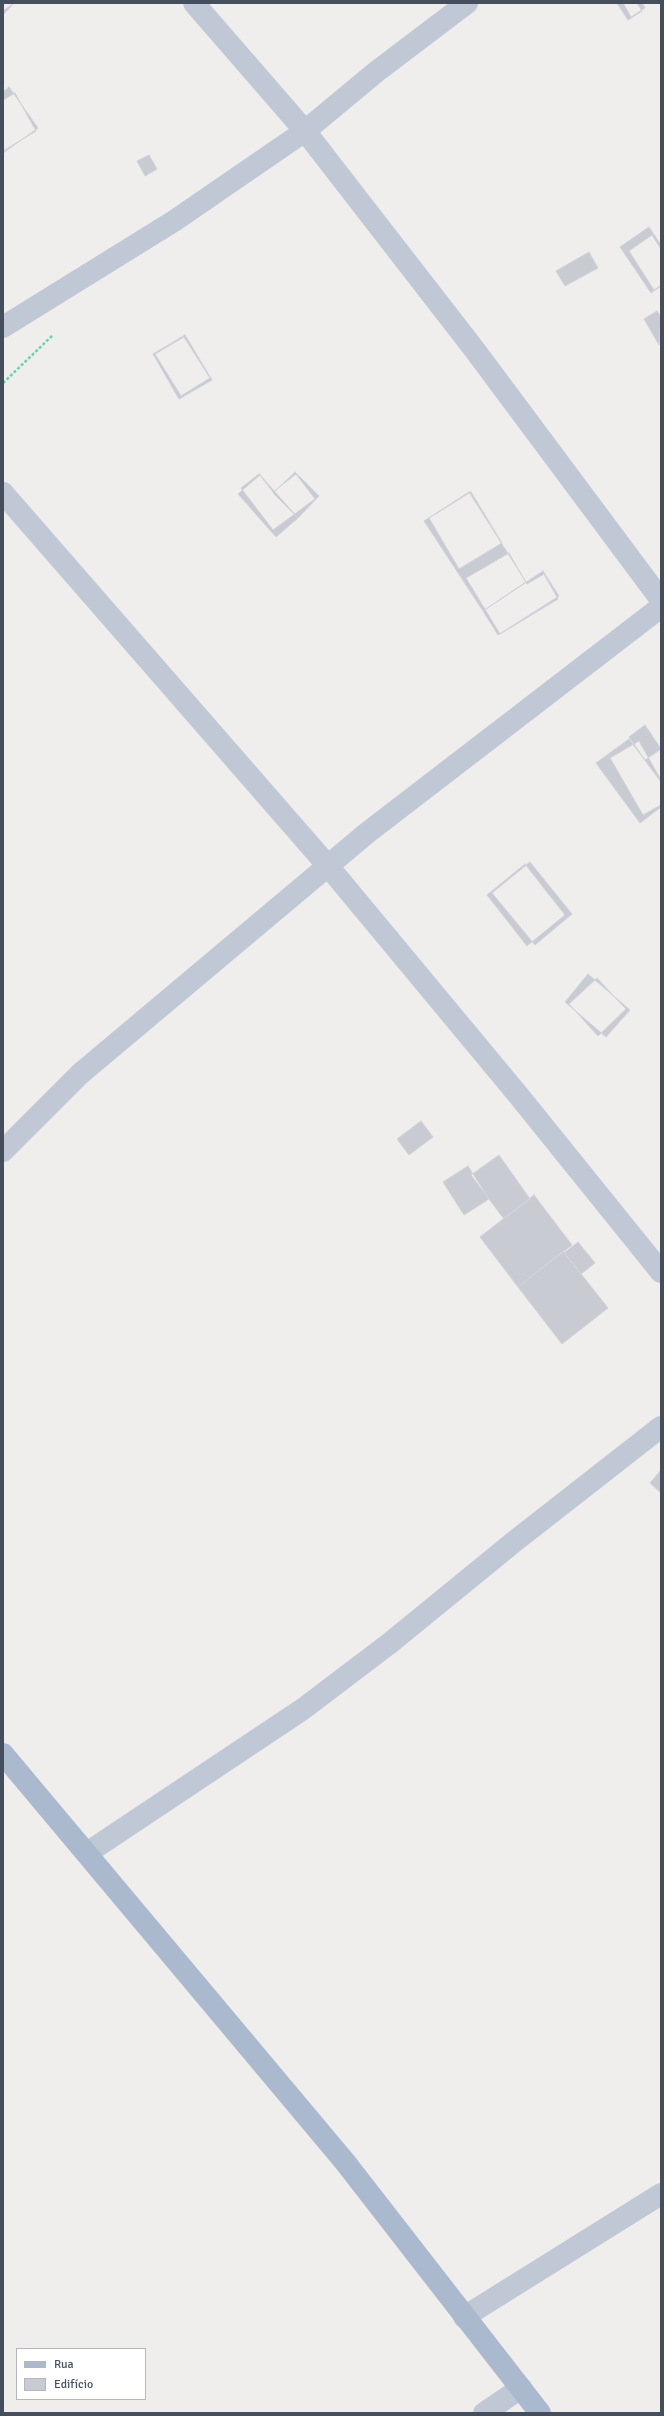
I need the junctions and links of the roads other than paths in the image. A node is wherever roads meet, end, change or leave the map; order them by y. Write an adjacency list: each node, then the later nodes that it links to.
1 (194, 3): 3 (street)
2 (467, 3): 3 (street)
3 (305, 130): 4 (street); 6 (street)
4 (3, 327)
5 (3, 493): 8 (street)
6 (661, 600)
7 (661, 607): 8 (street)
8 (328, 866): 9 (street); 10 (street)
9 (3, 1151)
10 (661, 1272)
11 (661, 1427): 13 (street)
12 (3, 1754): 13 (main road)
13 (87, 1853): 15 (main road)
14 (661, 2194): 15 (street)
15 (464, 2317): 16 (main road)
16 (521, 2388): 17 (street); 18 (main road)
17 (484, 2413)
18 (540, 2413)

